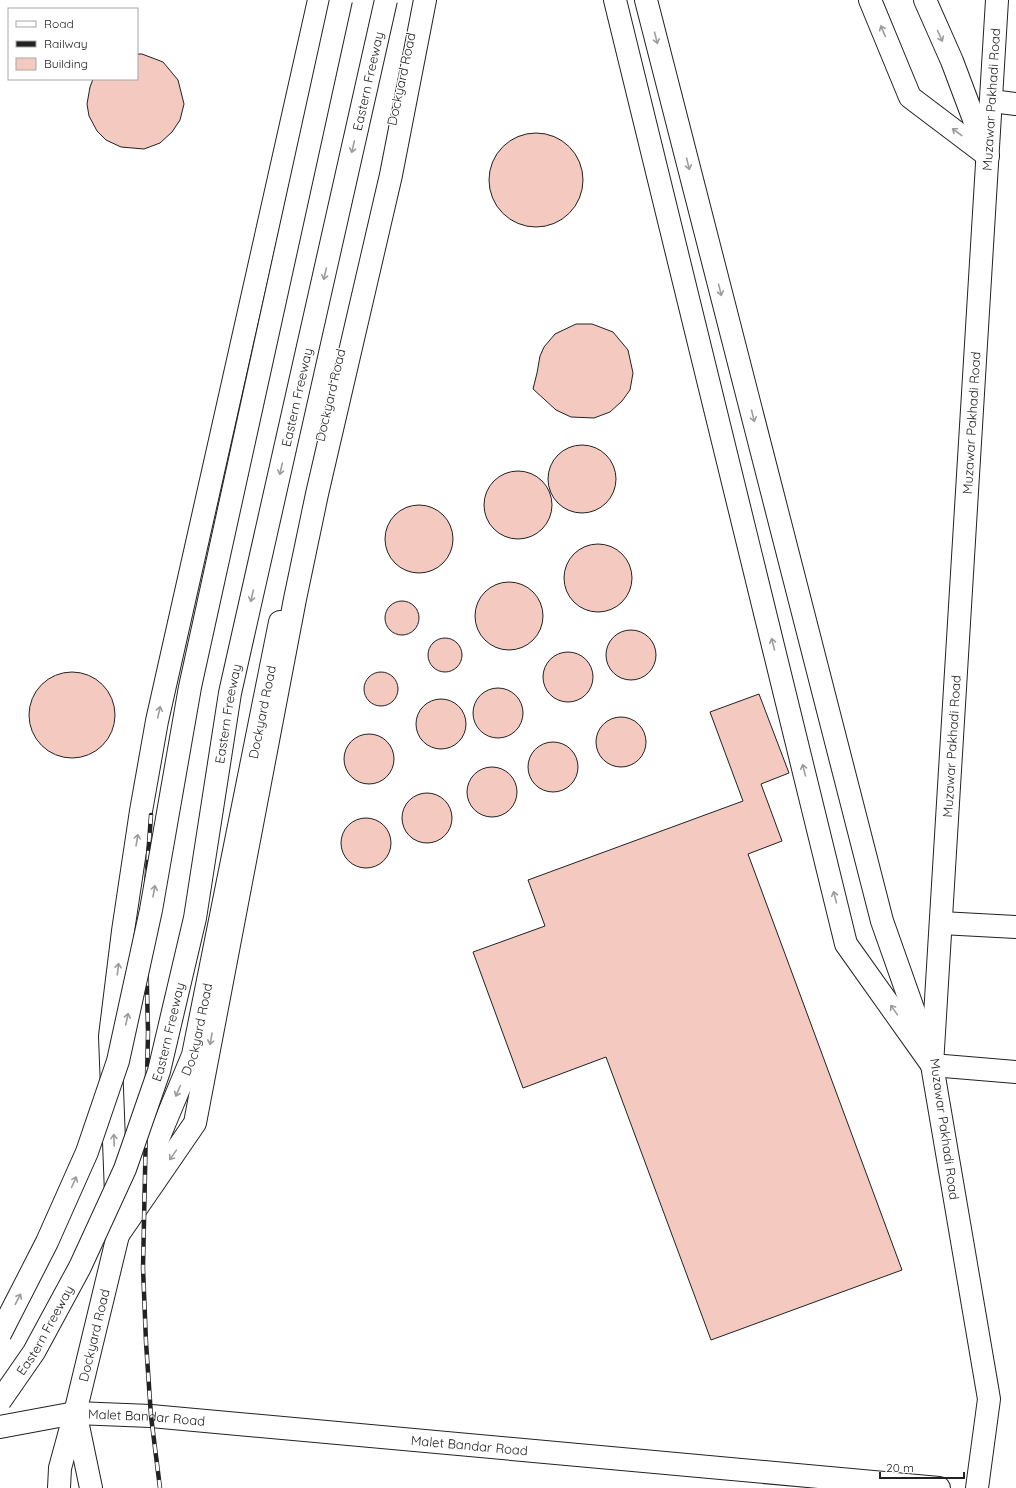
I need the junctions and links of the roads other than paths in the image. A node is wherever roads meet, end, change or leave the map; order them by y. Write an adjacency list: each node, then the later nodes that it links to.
1 (319, 0): 18 (main road, one-way to 1)
2 (341, 0): 19 (main road, one-way to 2, bridge)
3 (386, 0): 20 (main road, Eastern Freeway, one-way to 20, bridge)
4 (416, 0): 18 (main road, Dockyard Road, one-way to 18)
5 (426, 0): 18 (main road, one-way to 18)
6 (615, 0): 16 (main road, one-way to 6)
7 (646, 0): 16 (main road, one-way to 16)
8 (870, 0): 13 (main road, one-way to 8)
9 (925, 0): 13 (main road, one-way to 13)
10 (997, 0): 11 (main road, Muzawar Pakhadi Road)
11 (992, 102): 12 (main road); 13 (main road, Muzawar Pakhadi Road)
12 (1016, 104)
13 (988, 156): 14 (main road, Muzawar Pakhadi Road)
14 (941, 923): 15 (main road); 16 (main road, Muzawar Pakhadi Road)
15 (1016, 927)
16 (932, 1065): 17 (main road); 26 (main road, Muzawar Pakhadi Road)
17 (1016, 1072)
18 (118, 1235): 21 (main road, Dockyard Road)
19 (0, 1334)
20 (0, 1401)
21 (75, 1413): 22 (main road, Malet Bandar Road); 23 (main road, Dockyard Road); 24 (main road); 25 (main road, Malet Bandar Road)
22 (0, 1430)
23 (58, 1488)
24 (91, 1488)
25 (939, 1488)
26 (977, 1488)

